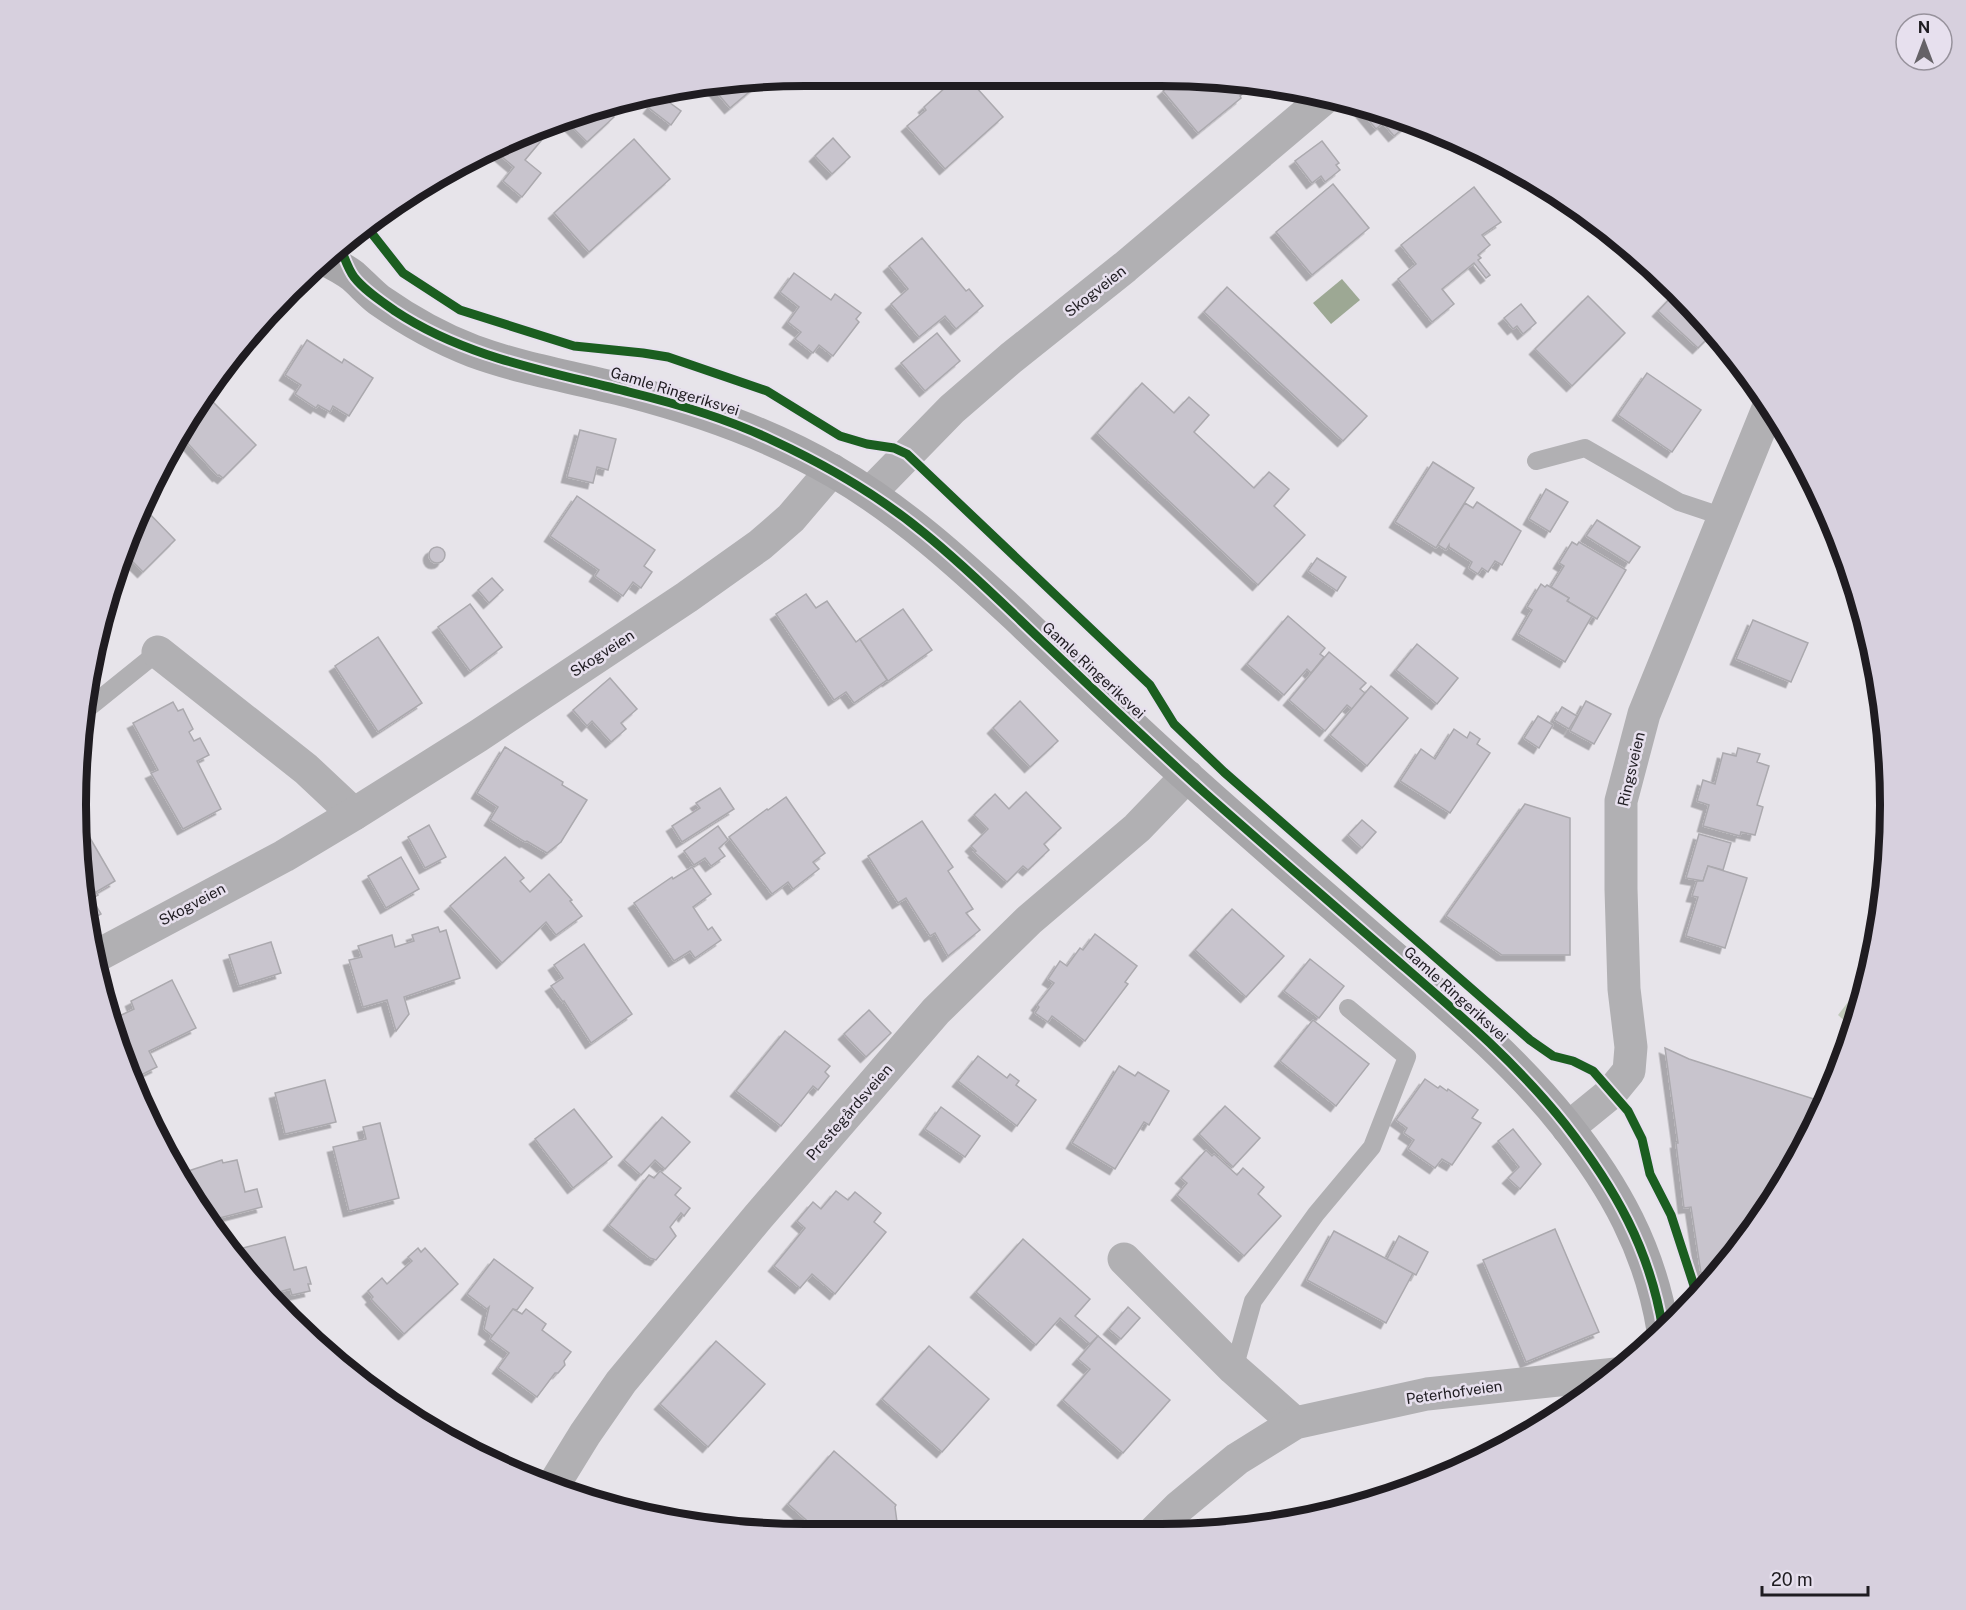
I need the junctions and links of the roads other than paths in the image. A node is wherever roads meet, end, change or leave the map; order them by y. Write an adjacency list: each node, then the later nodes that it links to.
1 (1319, 103): 6 (street, Skogveien)
2 (345, 259): 5 (main road, Gamle Ringeriksvei)
3 (1765, 414): 7 (street, Ringsveien)
4 (1536, 461): 7 (lane)
5 (832, 470): 6 (main road, Gamle Ringeriksvei); 11 (street, Skogveien)
6 (870, 493): 10 (main road, Gamle Ringeriksvei)
7 (1724, 518): 14 (street, Ringsveien)
8 (158, 652): 9 (lane); 11 (street)
9 (93, 704)
10 (1187, 776): 14 (main road, Gamle Ringeriksvei); 20 (street, Prestegårdsveien)
11 (354, 814): 12 (street, Skogveien)
12 (101, 954)
13 (1347, 1008): 17 (lane)
14 (1568, 1128): 16 (main road, Gamle Ringeriksvei)
15 (1125, 1258): 17 (street)
16 (1662, 1322)
17 (1234, 1369): 19 (street)
18 (1599, 1376): 19 (street, Peterhofveien)
19 (1295, 1423): 21 (street, Peterhofveien)
20 (557, 1480)
21 (1162, 1524)

